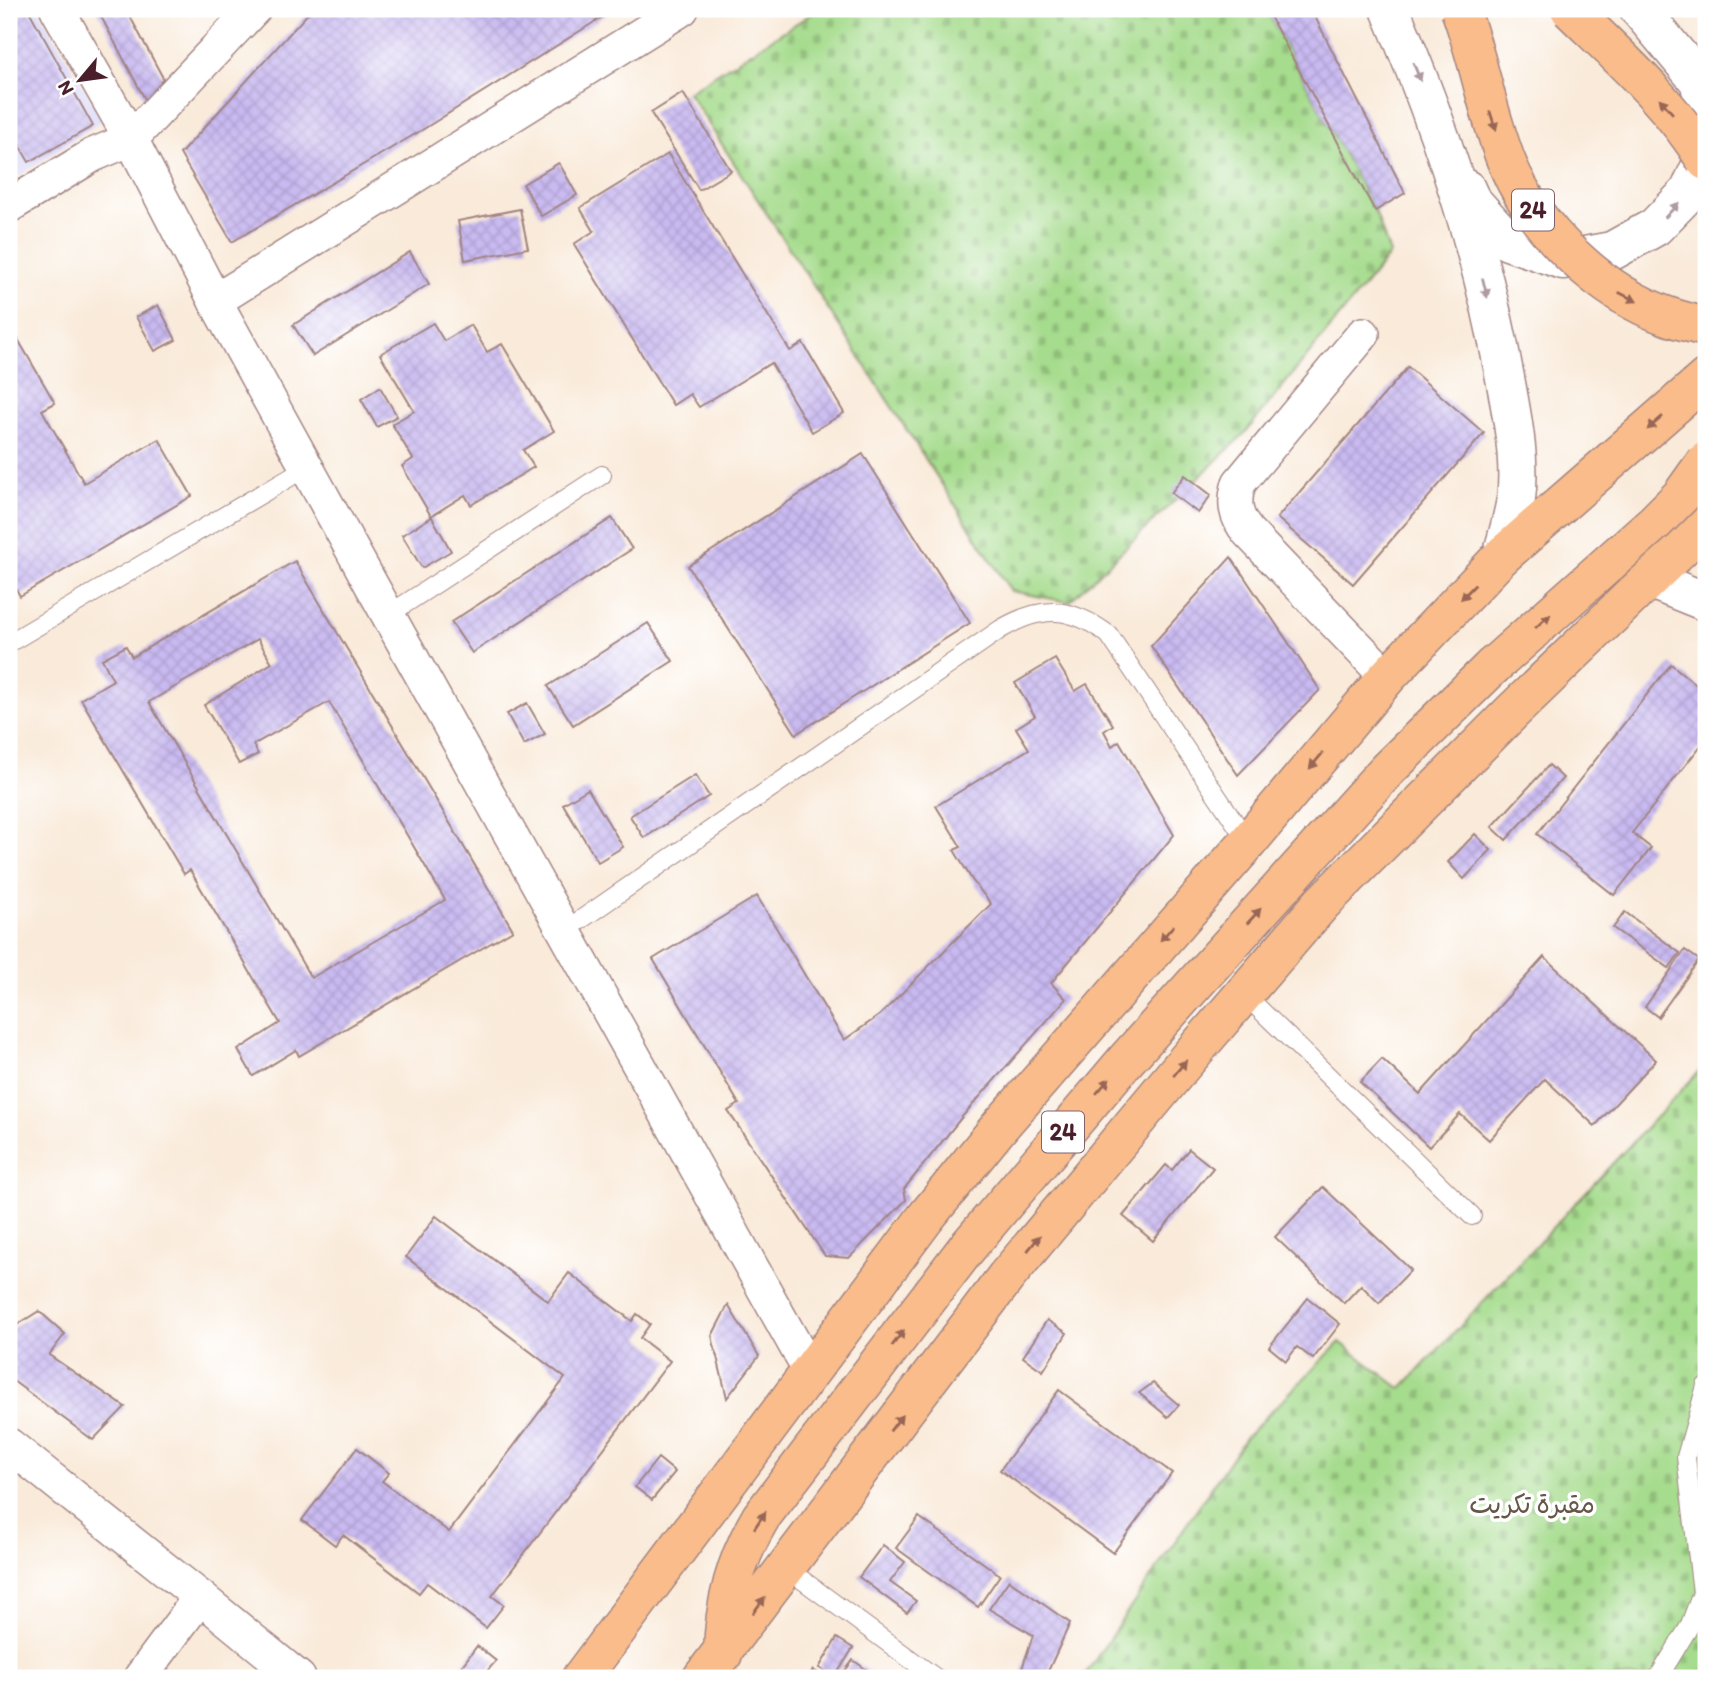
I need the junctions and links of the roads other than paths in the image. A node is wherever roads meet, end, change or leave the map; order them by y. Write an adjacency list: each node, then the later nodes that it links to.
1 (57, 9): 12 (street)
2 (254, 9): 12 (street)
3 (682, 9): 16 (street)
4 (1390, 9): 11 (street, one-way to 11)
5 (1460, 9): 17 (main road, 24, one-way to 17, bridge)
6 (1570, 9): 14 (main road, one-way to 6, bridge)
7 (1639, 9): 10 (street)
8 (1651, 9): 9 (street)
9 (1706, 49)
10 (1706, 124)
11 (1438, 130): 13 (street, one-way to 13); 24 (street, one-way to 24)
12 (131, 139): 15 (street); 16 (street)
13 (1706, 154)
14 (1706, 161)
15 (9, 206)
16 (215, 301): 21 (street)
17 (1706, 327)
18 (1363, 334): 29 (street)
19 (1706, 378): 24 (main road, one-way to 24)
20 (1706, 461): 39 (main road, 24, one-way to 20, bridge)
21 (307, 467): 27 (street); 28 (lane)
22 (602, 475): 27 (lane)
23 (1706, 524): 25 (main road)
24 (1502, 556): 29 (main road, one-way to 29)
25 (1649, 579): 26 (street); 32 (main road)
26 (1706, 602)
27 (388, 615): 31 (street)
28 (9, 643)
29 (1388, 677): 30 (main road, one-way to 30)
30 (1248, 842): 31 (lane); 34 (main road, one-way to 34)
31 (563, 932): 34 (street)
32 (1244, 994): 33 (lane); 37 (main road, one-way to 32)
33 (1472, 1216)
34 (809, 1370): 42 (main road)
35 (1706, 1386): 44 (lane)
36 (15, 1460): 38 (street)
37 (786, 1568): 39 (main road, one-way to 37); 43 (lane)
38 (200, 1597): 40 (street); 41 (street)
39 (713, 1666)
40 (140, 1678)
41 (299, 1678)
42 (581, 1678)
43 (936, 1678)
44 (1658, 1678)

